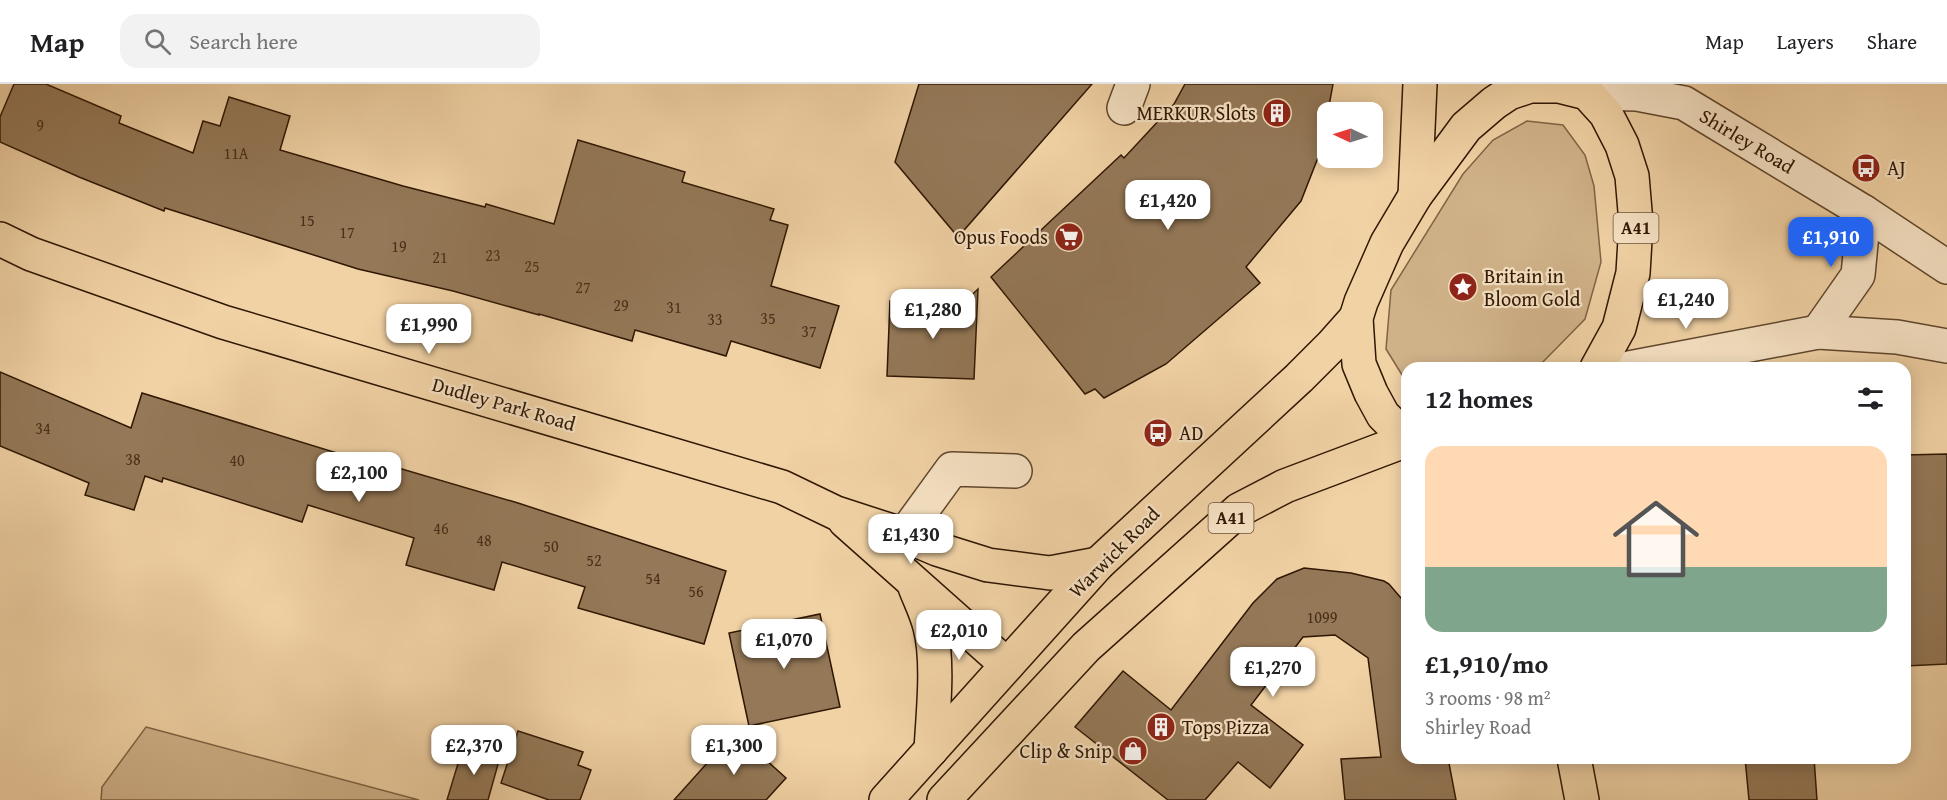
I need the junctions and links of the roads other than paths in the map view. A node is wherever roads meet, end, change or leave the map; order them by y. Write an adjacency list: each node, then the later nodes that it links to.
1 (1420, 84): 3 (main road, Warwick Road / A41)
2 (1568, 88): 3 (main road, Warwick Road / A41); 4 (street, Shirley Road); 10 (main road, A41)
3 (1415, 196): 7 (main road, Warwick Road / A41)
4 (1864, 212): 6 (street, Shirley Road); 8 (street)
5 (0, 239): 15 (main road, Dudley Park Road)
6 (1947, 267)
7 (1356, 318): 12 (main road, Warwick Road / A41); 17 (main road, Warwick Road / A41)
8 (1818, 332): 9 (street); 11 (street)
9 (1947, 346)
10 (1600, 362)
11 (1660, 362)
12 (1401, 434)
13 (1401, 442): 19 (main road, Warwick Road / A41)
14 (1015, 471): 16 (street)
15 (836, 513): 16 (main road, Dudley Park Road); 18 (main road, Dudley Park Road)
16 (904, 535): 17 (main road, Dudley Park Road)
17 (1098, 564): 20 (main road, Warwick Road / A41)
18 (914, 583): 20 (main road, Dudley Park Road); 21 (main road, Dudley Park Road)
19 (1086, 646): 20 (main road); 24 (main road, Warwick Road / A41)
20 (1007, 665): 21 (main road, Warwick Road / A41)
21 (931, 750): 23 (main road, Warwick Road / A41)
22 (1576, 764): 25 (main road)
23 (886, 800)
24 (945, 800)
25 (1582, 800)

